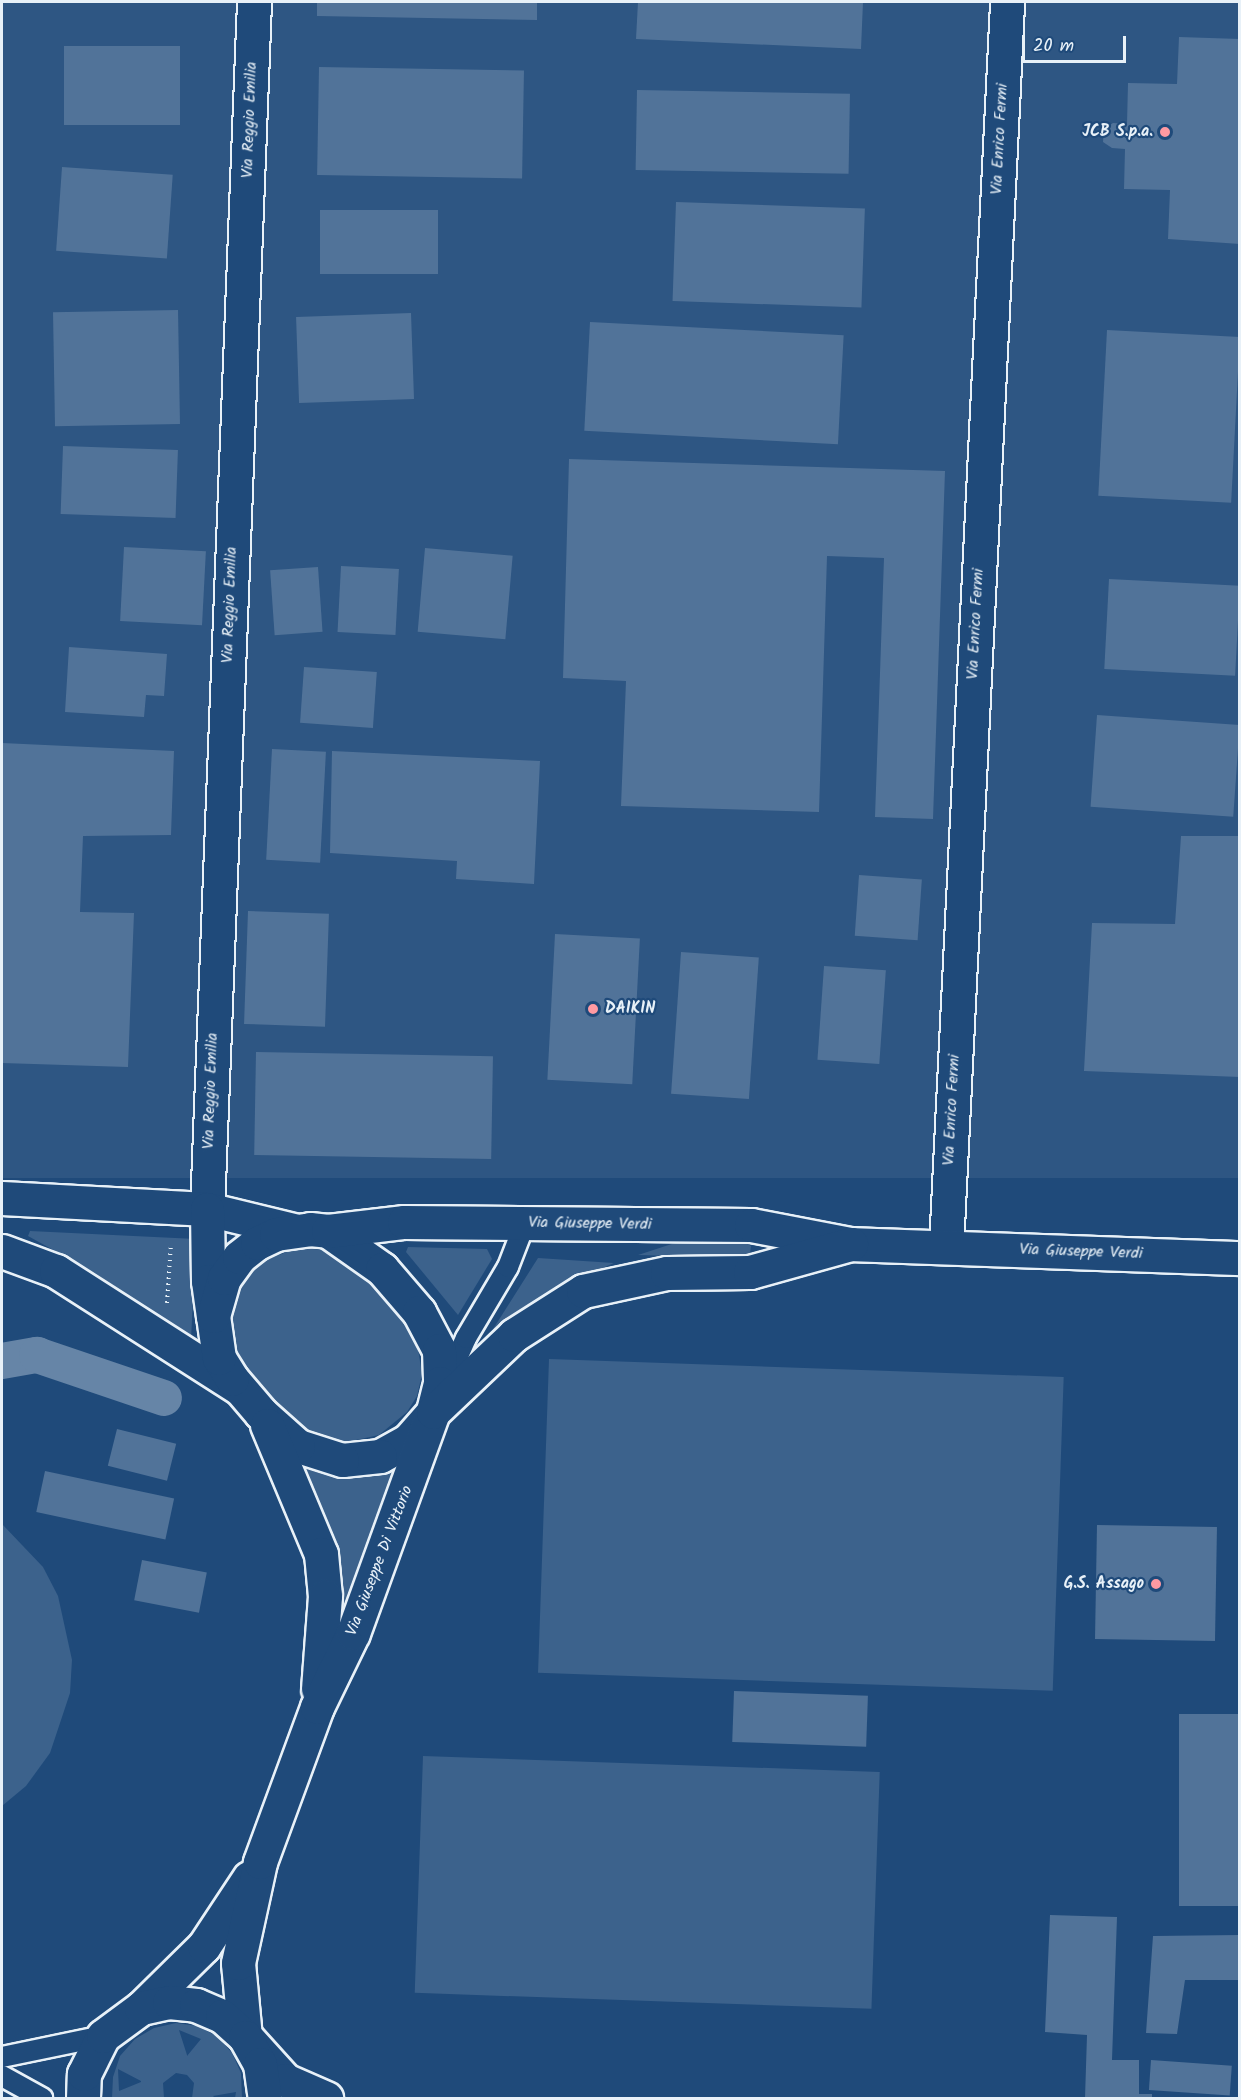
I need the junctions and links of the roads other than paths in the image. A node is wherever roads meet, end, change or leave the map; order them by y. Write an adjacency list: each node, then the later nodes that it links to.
1 (254, 2): 4 (main road, Via Reggio Emilia)
2 (1007, 2): 9 (main road, Via Enrico Fermi)
3 (2, 1198): 4 (main road)
4 (207, 1209): 6 (main road); 12 (main road, Via Reggio Emilia)
5 (525, 1223): 7 (main road, Via Giuseppe Verdi); 8 (main road, Via Giuseppe Verdi); 14 (lane)
6 (293, 1230): 7 (main road, Via Giuseppe Verdi); 12 (main road)
7 (328, 1231): 14 (main road, Via Giuseppe Di Vittorio)
8 (851, 1244): 9 (main road, Via Giuseppe Verdi); 14 (main road, Via Giuseppe Verdi)
9 (946, 1247): 11 (main road, Via Giuseppe Verdi)
10 (2, 1251): 13 (main road)
11 (1239, 1258)
12 (213, 1316): 13 (main road, Via Reggio Emilia)
13 (239, 1388): 15 (main road)
14 (433, 1412): 15 (main road, Via Giuseppe Verdi); 16 (main road, Via Giuseppe Di Vittorio)
15 (261, 1413): 16 (main road, Via Giuseppe Di Vittorio)
16 (317, 1707): 17 (main road, Via Giuseppe Di Vittorio)
17 (260, 1862): 18 (main road, Via Giuseppe Di Vittorio); 20 (main road, Via Giuseppe Di Vittorio)
18 (141, 2008): 19 (main road, Via Giuseppe Di Vittorio); 20 (main road)
19 (103, 2036): 21 (lane); 24 (main road)
20 (245, 2037): 25 (main road); 26 (main road)
21 (2, 2057)
22 (2, 2076): 23 (lane)
23 (42, 2098)
24 (83, 2098)
25 (264, 2098)
26 (326, 2098)

